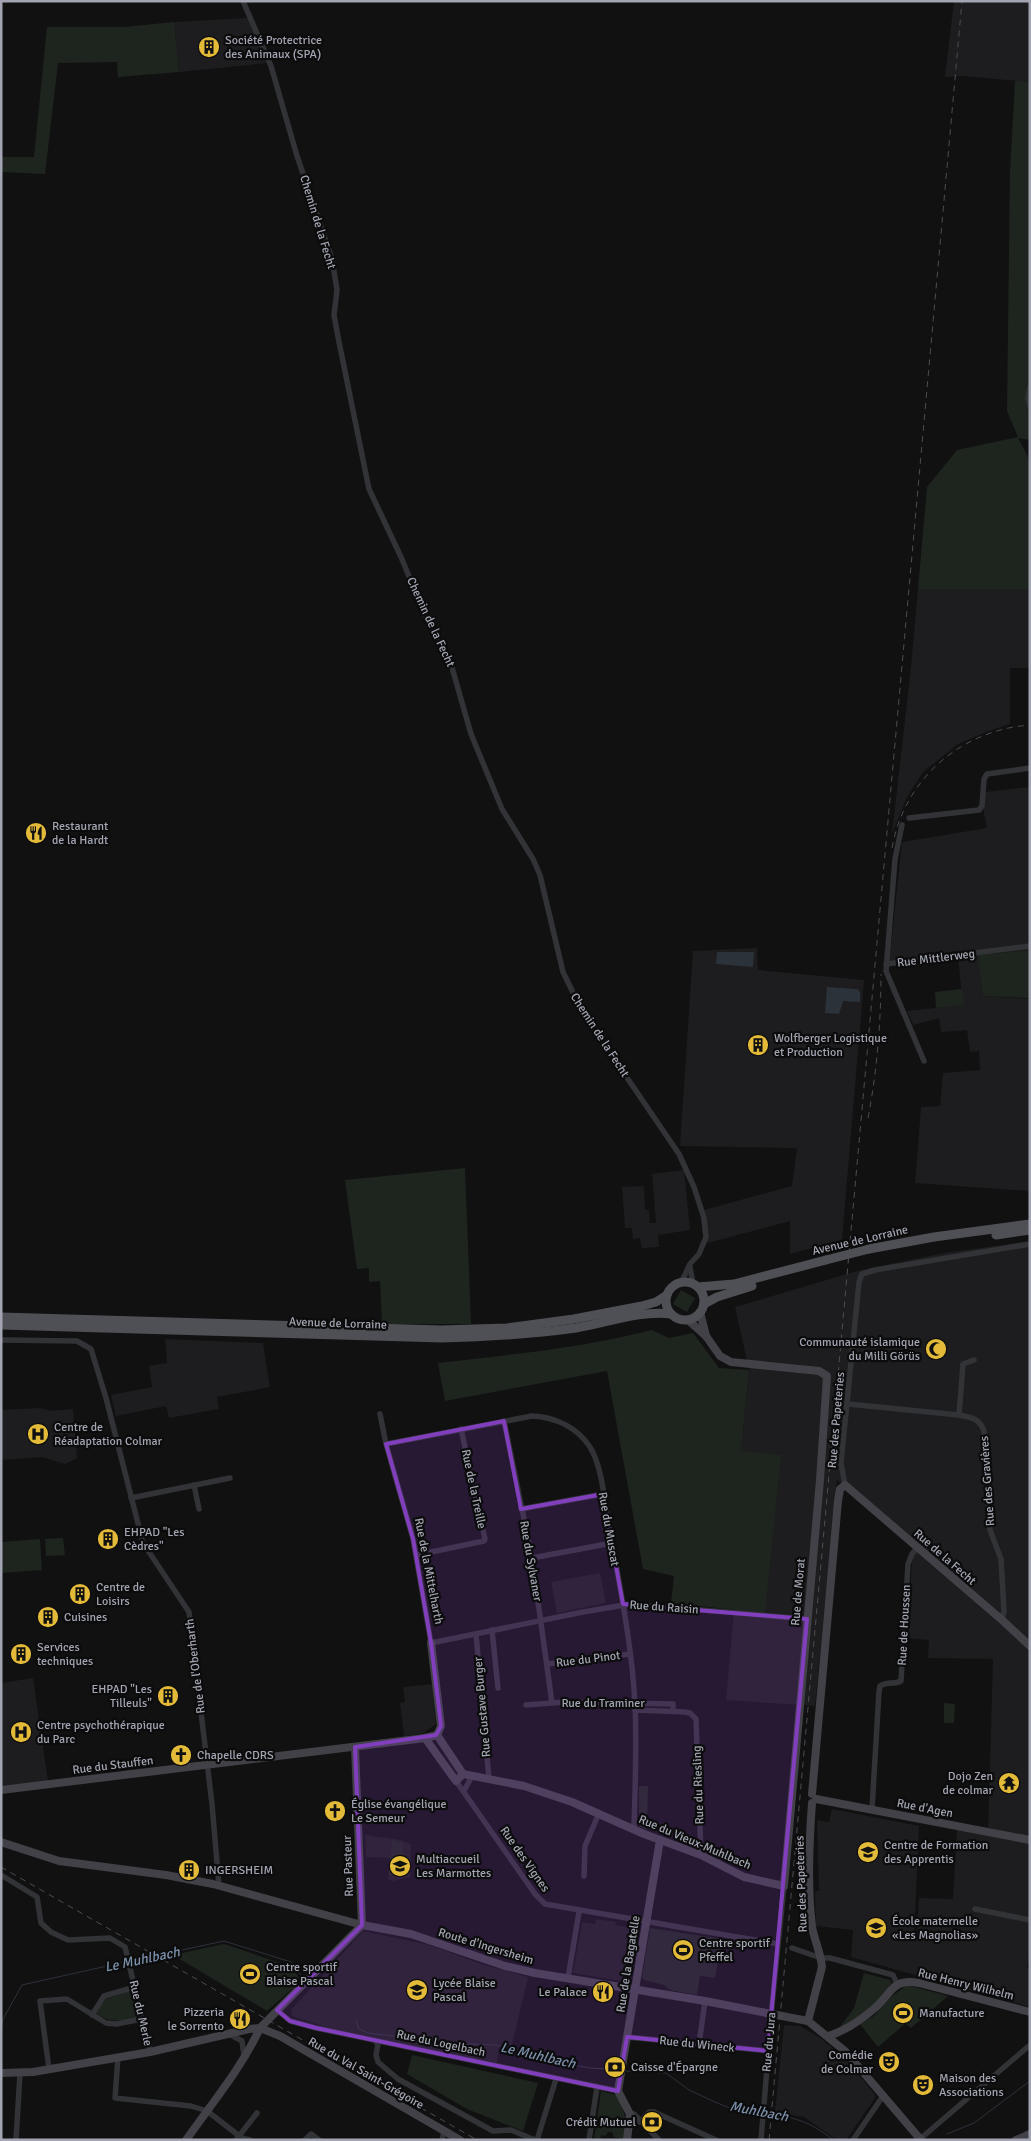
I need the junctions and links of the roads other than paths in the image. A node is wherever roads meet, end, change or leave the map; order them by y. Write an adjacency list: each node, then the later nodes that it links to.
1 (243, 1): 15 (street, Chemin de la Fecht)
2 (1030, 387): 3 (street)
3 (1030, 406)
4 (1030, 768): 5 (street)
5 (910, 818)
6 (902, 825): 8 (street)
7 (1030, 946): 8 (street, Rue Mittlerweg)
8 (886, 964): 9 (street, Rue Mittlerweg)
9 (924, 1061)
10 (1030, 1224): 13 (main road, Avenue de Lorraine)
11 (1030, 1230): 13 (main road, Avenue de Lorraine)
12 (1030, 1244): 27 (street, Rue des Papeteries)
13 (869, 1252): 14 (main road, Avenue de Lorraine)
14 (826, 1263): 17 (main road, Avenue de Lorraine); 19 (main road, Avenue de Lorraine)
15 (690, 1264): 16 (street, Chemin de la Fecht); 17 (street)
16 (681, 1283): 17 (main road); 18 (main road)
17 (695, 1285): 19 (main road)
18 (667, 1295): 20 (main road); 21 (main road, Avenue de Lorraine)
19 (702, 1308): 22 (main road); 24 (street, Rue de Morat)
20 (671, 1314): 22 (main road); 23 (main road, Avenue de Lorraine)
21 (1, 1317)
22 (688, 1320): 24 (street, Rue de Morat)
23 (1, 1325)
24 (706, 1336): 45 (street, Rue de Morat)
25 (1, 1340): 37 (street, Rue de l'Oberharth)
26 (974, 1360): 29 (street)
27 (848, 1404): 29 (street, Rue des Gravières); 34 (street, Rue des Papeteries)
28 (380, 1414): 32 (street, Rue de la Mittelharth)
29 (959, 1415): 47 (street, Rue des Gravières)
30 (504, 1421): 31 (street, Rue du Muscat); 36 (street, Rue du Muscat); 39 (street, Rue du Sylvaner)
31 (461, 1429): 32 (street, Rue du Muscat); 42 (street, Rue de la Treille)
32 (386, 1444): 42 (street, Rue de la Mittelharth)
33 (230, 1478): 35 (street)
34 (846, 1485): 41 (street, Rue de la Fecht); 71 (street, Rue des Papeteries)
35 (194, 1486): 37 (street); 38 (street)
36 (603, 1494): 39 (street); 40 (street, Rue du Muscat)
37 (131, 1498): 64 (street, Rue de l'Oberharth)
38 (200, 1509)
39 (521, 1509): 43 (street, Rue du Sylvaner)
40 (612, 1543): 43 (street); 44 (street, Rue du Muscat)
41 (918, 1548): 47 (street, Rue de la Fecht); 72 (street, Rue de Houssen)
42 (417, 1555): 50 (street, Rue de la Mittelharth)
43 (532, 1558): 46 (street, Rue du Sylvaner)
44 (623, 1605): 45 (street, Rue du Raisin); 46 (street, Rue du Raisin); 52 (street, Rue du Muscat)
45 (807, 1619): 82 (street, Rue de Morat)
46 (540, 1620): 48 (street, Rue du Raisin); 53 (street, Rue du Sylvaner)
47 (1002, 1620): 51 (street, Rue de la Fecht)
48 (492, 1630): 49 (street, Rue du Raisin); 54 (street)
49 (476, 1634): 50 (street, Rue du Raisin); 67 (street, Rue Gustave Burger)
50 (431, 1644): 61 (street, Rue de la Mittelharth)
51 (1030, 1646)
52 (630, 1654): 53 (street, Rue du Pinot); 56 (street, Rue du Muscat)
53 (547, 1664): 55 (street, Rue du Sylvaner)
54 (498, 1688)
55 (552, 1703): 56 (street, Rue du Traminer); 57 (street, Rue du Traminer)
56 (635, 1703): 58 (street, Rue du Muscat); 59 (street, Rue du Traminer)
57 (526, 1705)
58 (635, 1710): 59 (street, Rue du Traminer); 74 (street, Rue du Muscat)
59 (673, 1711): 60 (street, Rue du Traminer)
60 (694, 1715): 78 (street, Rue du Riesling)
61 (437, 1735): 62 (street, Rue du Stauffen); 65 (street)
62 (425, 1738): 63 (street, Rue du Stauffen); 68 (street, Rue des Vignes)
63 (355, 1747): 64 (street, Rue du Stauffen); 87 (street, Rue Pasteur)
64 (207, 1764): 69 (street, Rue du Stauffen); 81 (street, Rue de l'Oberharth)
65 (463, 1774): 66 (street, Rue du Vieux-Muhlbach); 68 (street)
66 (472, 1776): 67 (street, Rue du Vieux-Muhlbach); 70 (street)
67 (489, 1779): 73 (street, Rue du Vieux-Muhlbach)
68 (456, 1781): 70 (street, Rue des Vignes)
69 (1, 1790)
70 (464, 1791): 84 (street, Rue des Vignes)
71 (813, 1799): 72 (street, Rue d'Agen); 90 (street, Rue des Papeteries)
72 (872, 1809): 76 (street, Rue d'Agen)
73 (599, 1814): 74 (street, Rue du Vieux-Muhlbach); 80 (street)
74 (634, 1829): 75 (street, Rue du Vieux-Muhlbach)
75 (660, 1840): 78 (street, Rue du Vieux-Muhlbach); 86 (street, Rue de la Bagatelle)
76 (1030, 1840)
77 (1, 1842): 81 (street, Route d'Ingersheim)
78 (701, 1856): 82 (street, Rue du Vieux-Muhlbach)
79 (1, 1875): 93 (street, Rue du Merle)
80 (584, 1876)
81 (219, 1886): 87 (street, Route d'Ingersheim)
82 (784, 1886): 88 (street, Rue de Morat)
83 (975, 1909): 85 (street)
84 (579, 1912): 86 (street, Rue des Vignes); 91 (street)
85 (1030, 1920)
86 (645, 1922): 88 (street, Rue des Vignes); 94 (street, Rue de la Bagatelle)
87 (362, 1925): 91 (street, Route d'Ingersheim); 96 (street)
88 (778, 1944): 110 (street, Rue du Jura, bridge)
89 (792, 1948): 90 (street)
90 (821, 1958): 92 (street); 100 (street, Rue des Papeteries)
91 (568, 1978): 94 (street, Route d'Ingersheim)
92 (897, 1984): 97 (street, Rue Henry Wilhelm); 102 (street)
93 (135, 1987): 98 (street); 99 (street, Rue du Merle)
94 (635, 1989): 95 (street, Route d'Ingersheim); 105 (street, Rue de la Bagatelle)
95 (705, 2001): 100 (street, Route d'Ingersheim); 107 (street)
96 (277, 2010): 101 (street); 106 (street, Rue du Logelbach)
97 (1030, 2012)
98 (92, 2015): 99 (street); 114 (street)
99 (142, 2019): 111 (street, Rue du Merle)
100 (808, 2021): 104 (street, Route d'Ingersheim)
101 (260, 2028): 103 (street); 113 (street); 125 (street, Rue du Val Saint-Grégoire)
102 (843, 2031): 104 (street); 109 (street)
103 (226, 2033): 111 (street); 113 (street)
104 (828, 2036): 109 (street, Route d'Ingersheim)
105 (627, 2037): 107 (street, Rue du Wineck); 119 (street, Rue de la Bagatelle)
106 (376, 2042): 117 (street, Rue du Logelbach); 136 (street, Rue du Logelbach)
107 (698, 2044): 110 (street, Rue du Wineck)
108 (1030, 2044): 128 (street)
109 (839, 2045): 120 (street, Route d'Ingersheim)
110 (768, 2051): 141 (street, Rue du Jura)
111 (150, 2052): 112 (street)
112 (118, 2057): 114 (street); 121 (street)
113 (244, 2058): 121 (street)
114 (49, 2069): 116 (street)
115 (1, 2073): 116 (street)
116 (20, 2073): 129 (street)
117 (556, 2079): 118 (street, Rue du Logelbach); 136 (street)
118 (597, 2087): 119 (street, Rue du Logelbach); 137 (street)
119 (618, 2091): 123 (street)
120 (883, 2096): 128 (street, Route d'Ingersheim); 142 (street)
121 (207, 2111): 127 (street); 130 (street)
122 (257, 2113): 127 (street)
123 (630, 2114): 124 (street); 138 (street)
124 (640, 2122): 139 (street); 140 (street)
125 (444, 2130): 134 (street); 135 (street, Rue du Val Saint-Grégoire)
126 (1030, 2134): 143 (street)
127 (238, 2138): 131 (street)
128 (921, 2139)
129 (16, 2140)
130 (186, 2140)
131 (250, 2140)
132 (305, 2140): 133 (street)
133 (318, 2140)
134 (442, 2140)
135 (460, 2140)
136 (536, 2140)
137 (589, 2140)
138 (627, 2140)
139 (659, 2140)
140 (716, 2140)
141 (761, 2140)
142 (853, 2140)
143 (1016, 2140)

